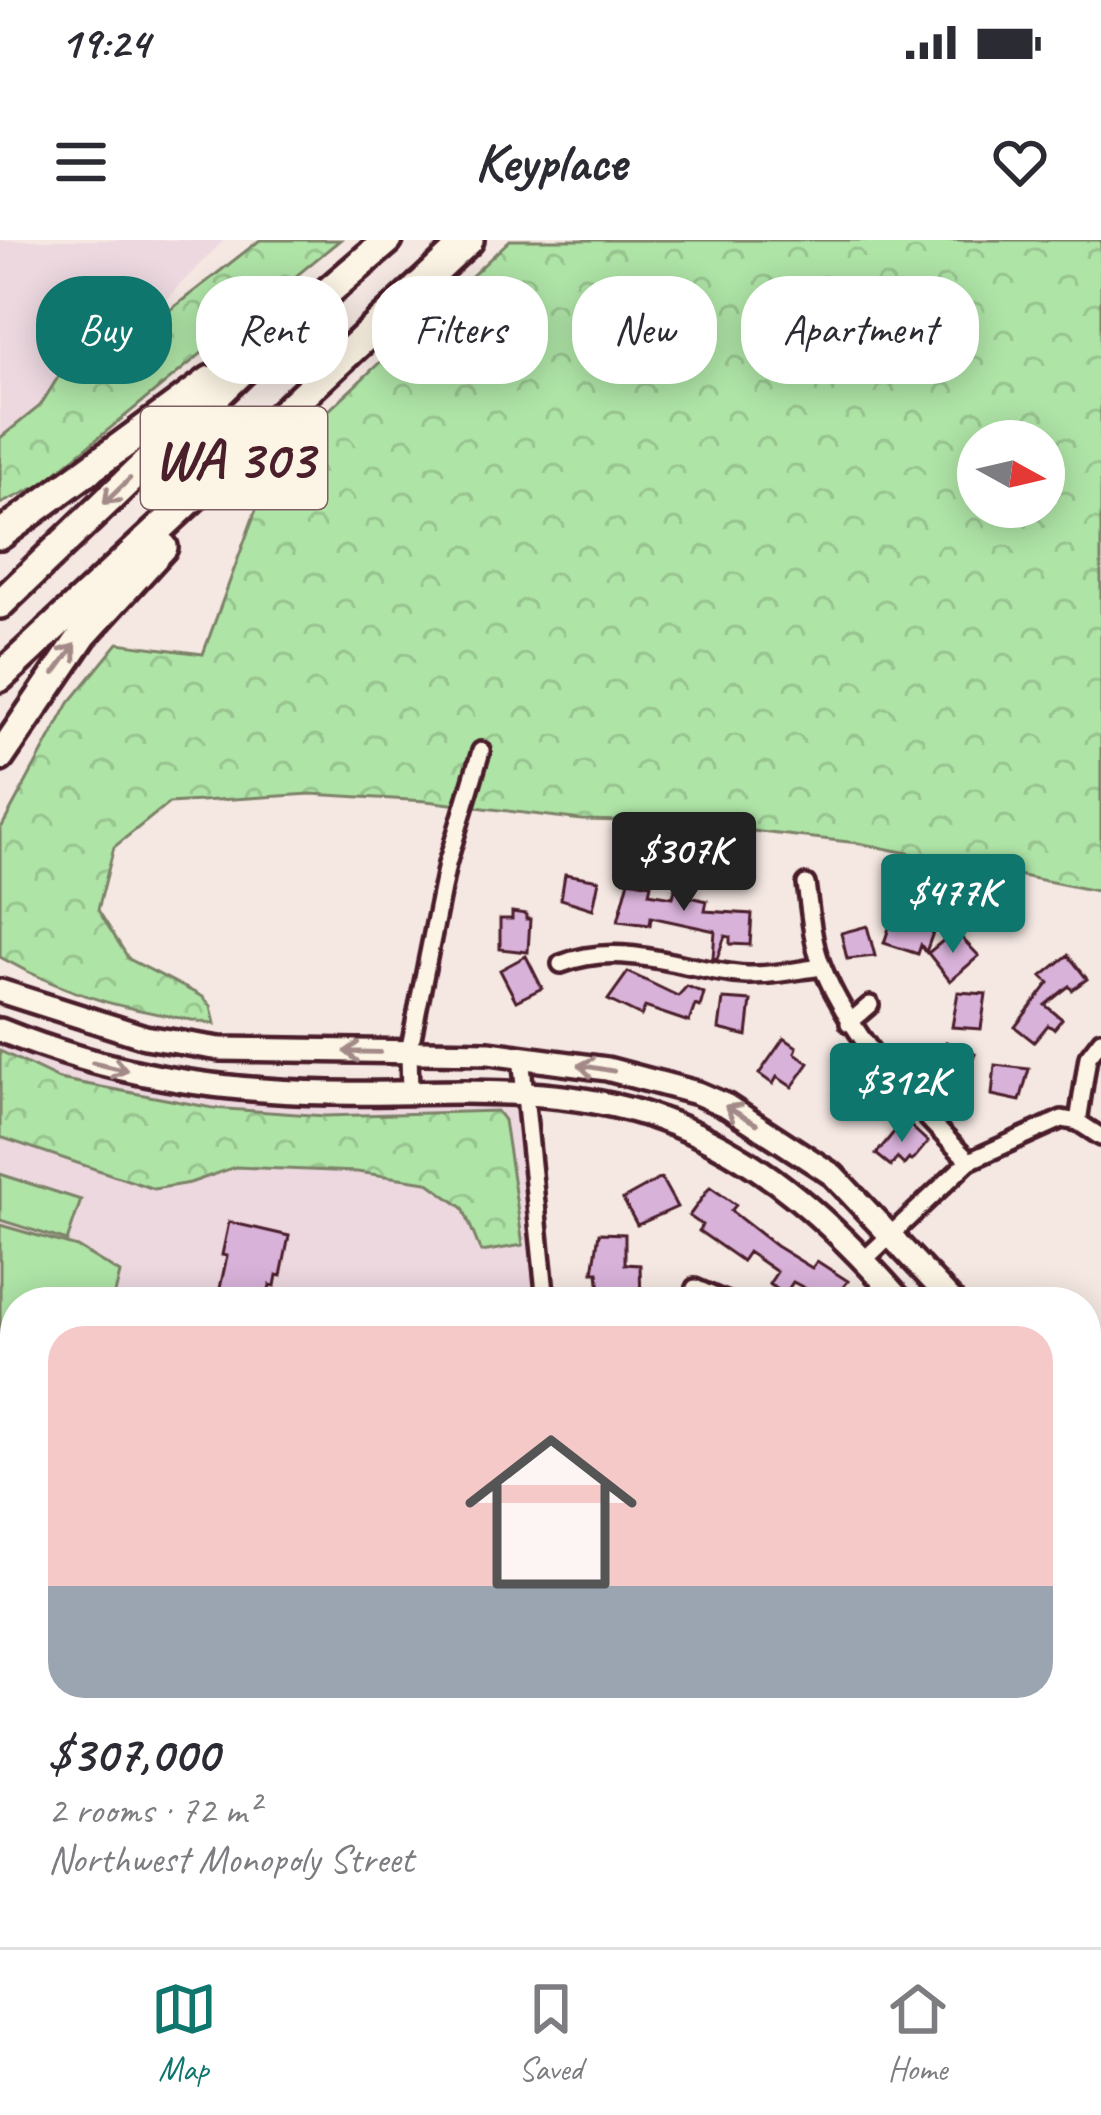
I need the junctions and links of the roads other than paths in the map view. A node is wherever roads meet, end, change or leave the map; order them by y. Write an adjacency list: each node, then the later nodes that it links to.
1 (388, 240): 3 (highway, WA 303)
2 (469, 240): 6 (highway, WA 303)
3 (346, 276)
4 (207, 384): 7 (highway)
5 (228, 384): 8 (highway, WA 303, one-way to 8)
6 (309, 387): 9 (highway, WA 303); 11 (highway, one-way to 6)
7 (0, 535)
8 (0, 604)
9 (0, 677)
10 (481, 751): 20 (street)
11 (0, 757)
12 (806, 884): 14 (street)
13 (561, 964): 14 (street)
14 (822, 967): 17 (street)
15 (0, 991): 20 (main road, one-way to 15)
16 (870, 1005): 17 (street)
17 (849, 1023): 26 (street)
18 (0, 1030): 23 (main road, one-way to 23)
19 (1101, 1040): 24 (street)
20 (409, 1052): 21 (main road); 23 (street)
21 (520, 1056): 22 (street); 27 (main road, one-way to 21)
22 (522, 1092): 23 (main road); 28 (main road); 29 (street)
23 (410, 1093)
24 (1078, 1122): 25 (street); 26 (street)
25 (1101, 1137)
26 (969, 1161): 27 (street)
27 (894, 1235): 28 (street); 31 (main road)
28 (865, 1258): 30 (main road)
29 (545, 1287)
30 (889, 1287)
31 (940, 1287)

